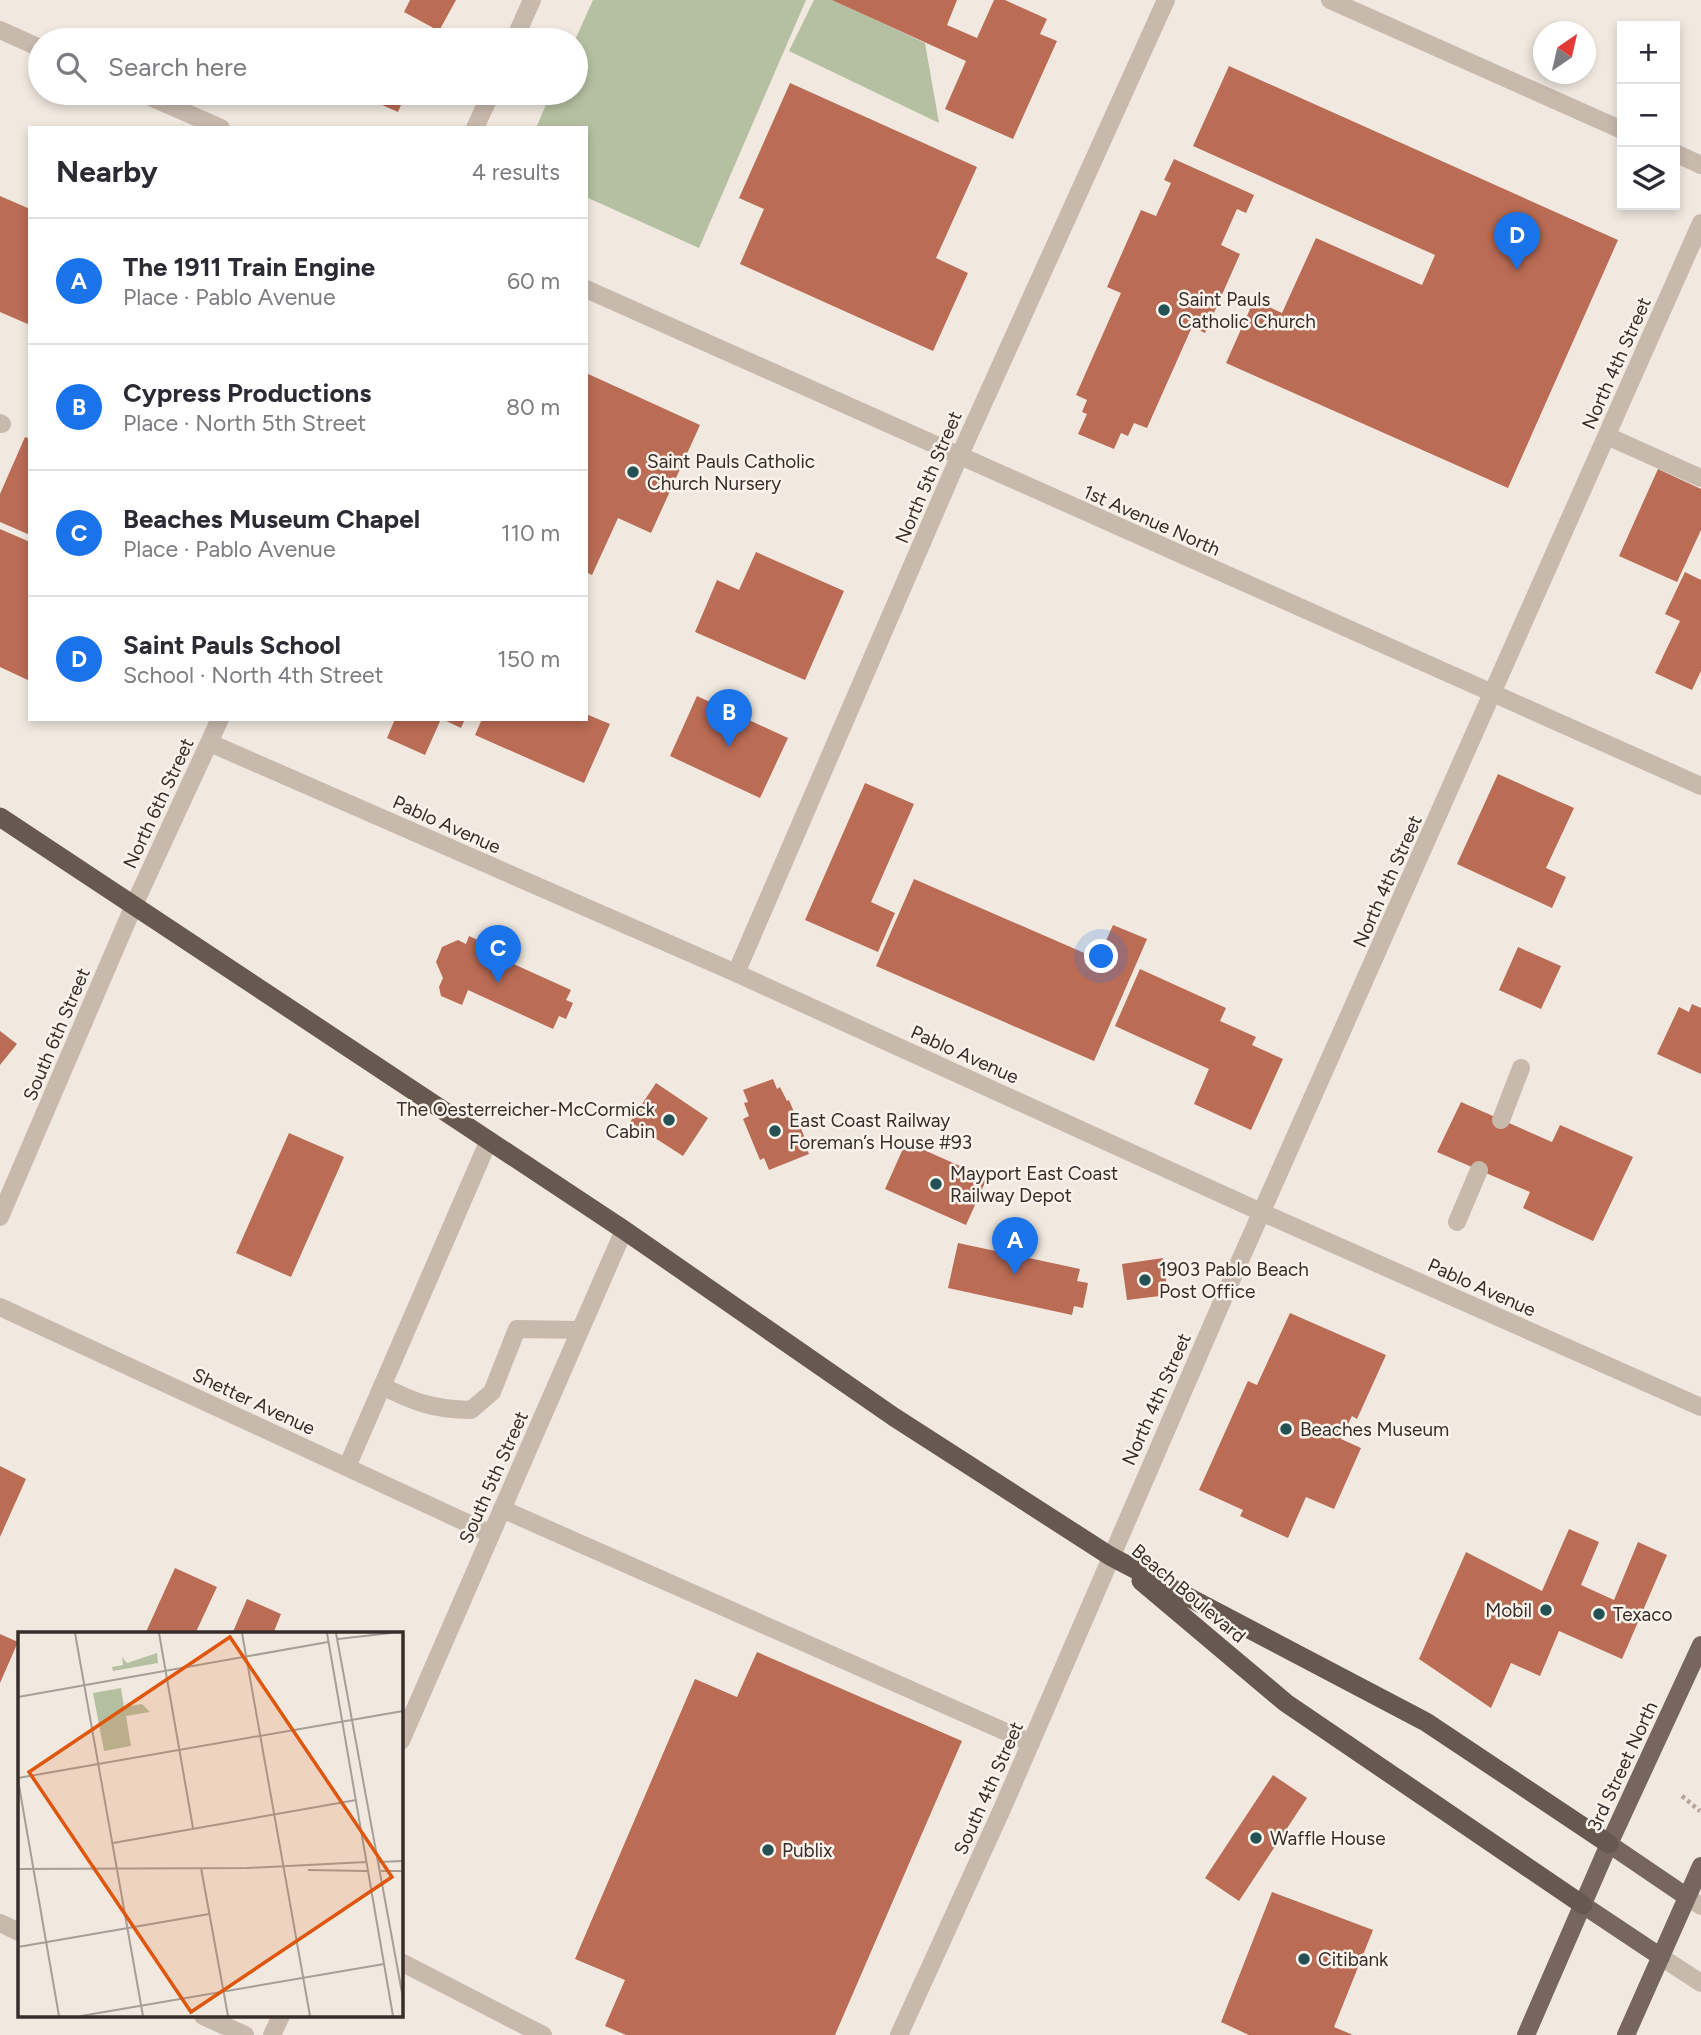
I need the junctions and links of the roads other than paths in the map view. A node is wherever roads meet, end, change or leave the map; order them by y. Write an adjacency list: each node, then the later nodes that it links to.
1 (532, 0): 4 (street)
2 (1166, 0): 17 (street, North 5th Street)
3 (1330, 0): 11 (street)
4 (519, 28)
5 (0, 30): 6 (street)
6 (28, 43)
7 (168, 105): 9 (street)
8 (486, 105): 10 (street)
9 (216, 126)
10 (476, 126)
11 (1617, 128)
12 (1680, 155): 13 (street)
13 (1701, 165)
14 (1701, 223): 16 (street, North 4th Street)
15 (588, 290): 17 (street, 1st Avenue North)
16 (1607, 436): 18 (street); 19 (street, North 4th Street)
17 (959, 457): 19 (street, 1st Avenue North); 25 (street, North 5th Street)
18 (1701, 478)
19 (1492, 694): 22 (street, 1st Avenue North); 30 (street, North 4th Street)
20 (219, 721): 21 (street, North 6th Street)
21 (210, 743): 24 (street, North 6th Street); 25 (street, Pablo Avenue)
22 (1701, 786)
23 (0, 817): 24 (highway)
24 (134, 905): 28 (highway); 31 (street, South 6th Street)
25 (736, 973): 30 (street, Pablo Avenue)
26 (1521, 1068): 27 (street)
27 (1501, 1120)
28 (489, 1140): 33 (highway); 36 (street)
29 (1479, 1170): 32 (street)
30 (1261, 1212): 37 (street, Pablo Avenue); 41 (street, North 4th Street)
31 (0, 1217)
32 (1457, 1222)
33 (624, 1230): 35 (street, South 5th Street); 41 (highway)
34 (0, 1307): 38 (street, Shetter Avenue)
35 (580, 1330): 36 (street); 39 (street, South 5th Street)
36 (382, 1386): 38 (street)
37 (1701, 1407)
38 (347, 1467): 40 (street, Shetter Avenue)
39 (502, 1508): 40 (street, South 5th Street); 44 (street)
40 (491, 1534): 43 (street, South 5th Street)
41 (1110, 1556): 44 (street, South 4th Street); 45 (highway, Beach Boulevard); 48 (highway, Beach Boulevard)
42 (1701, 1645): 45 (main road, 3rd Street North)
43 (402, 1739)
44 (1031, 1743): 59 (street, South 4th Street)
45 (1609, 1844): 47 (main road, Beach Boulevard); 48 (main road, 3rd Street North)
46 (1701, 1866): 47 (main road)
47 (1694, 1901): 51 (main road)
48 (1583, 1905): 51 (main road, Beach Boulevard); 60 (main road, 3rd Street North)
49 (0, 1923): 50 (street)
50 (18, 1932)
51 (1661, 1957): 53 (street, Beach Boulevard); 61 (main road)
52 (402, 1963): 56 (street)
53 (1701, 1983)
54 (207, 2018): 57 (street)
55 (280, 2018): 58 (street)
56 (541, 2034)
57 (245, 2035)
58 (272, 2035)
59 (899, 2035)
60 (1526, 2035)
61 (1626, 2035)

